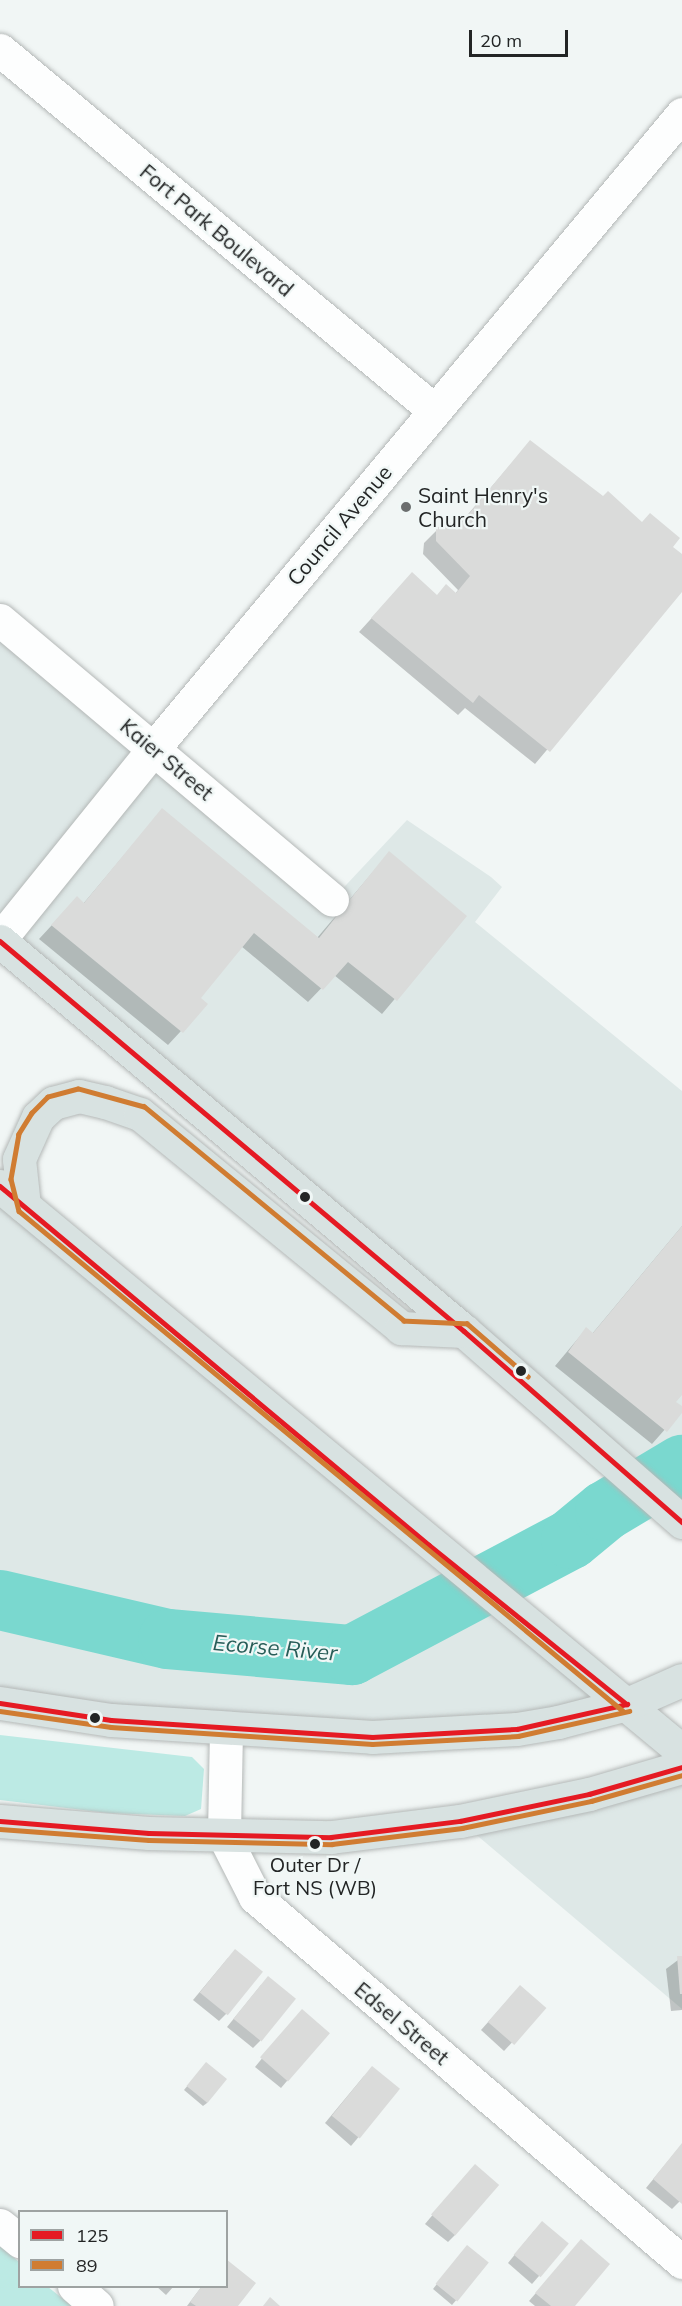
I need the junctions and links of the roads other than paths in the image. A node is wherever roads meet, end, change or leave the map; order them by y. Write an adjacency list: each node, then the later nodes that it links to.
1 (0, 50): 3 (street, Fort Park Boulevard)
2 (682, 114): 3 (street, Council Avenue)
3 (434, 410): 5 (street, Council Avenue)
4 (0, 620): 5 (street, Kaier Street)
5 (154, 748): 6 (street, Kaier Street); 7 (street, Council Avenue)
6 (332, 900)
7 (0, 940): 9 (main road)
8 (12, 1196): 9 (main road); 13 (main road)
9 (464, 1331): 10 (main road)
10 (678, 1519)
11 (682, 1680): 13 (main road)
12 (0, 1703): 14 (main road)
13 (627, 1704): 14 (main road); 15 (main road)
14 (226, 1730): 18 (street, Edsel Street)
15 (682, 1751)
16 (682, 1767): 18 (main road)
17 (0, 1821): 18 (main road)
18 (224, 1836): 21 (street, Edsel Street)
19 (0, 2225): 20 (street)
20 (18, 2239)
21 (682, 2262)
22 (76, 2288): 23 (street)
23 (97, 2306)

